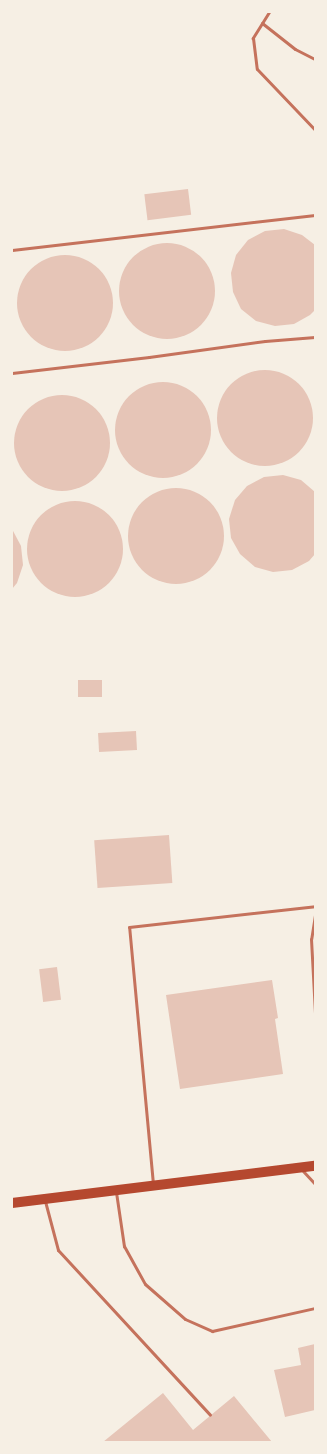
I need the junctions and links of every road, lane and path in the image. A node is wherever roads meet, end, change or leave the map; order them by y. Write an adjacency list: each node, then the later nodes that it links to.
1 (269, 12): 2 (lane)
2 (262, 23): 3 (lane); 4 (lane)
3 (315, 58)
4 (315, 130)
5 (315, 215): 6 (lane)
6 (12, 250)
7 (315, 337): 8 (lane)
8 (12, 373)
9 (315, 906): 15 (lane)
10 (315, 915): 11 (lane)
11 (315, 1013)
12 (315, 1166): 13 (main road)
13 (300, 1168): 14 (lane); 15 (main road)
14 (315, 1184)
15 (153, 1186): 16 (main road)
16 (115, 1190): 17 (main road); 19 (lane)
17 (45, 1199): 18 (main road); 20 (lane)
18 (12, 1203)
19 (315, 1308)
20 (210, 1415)

